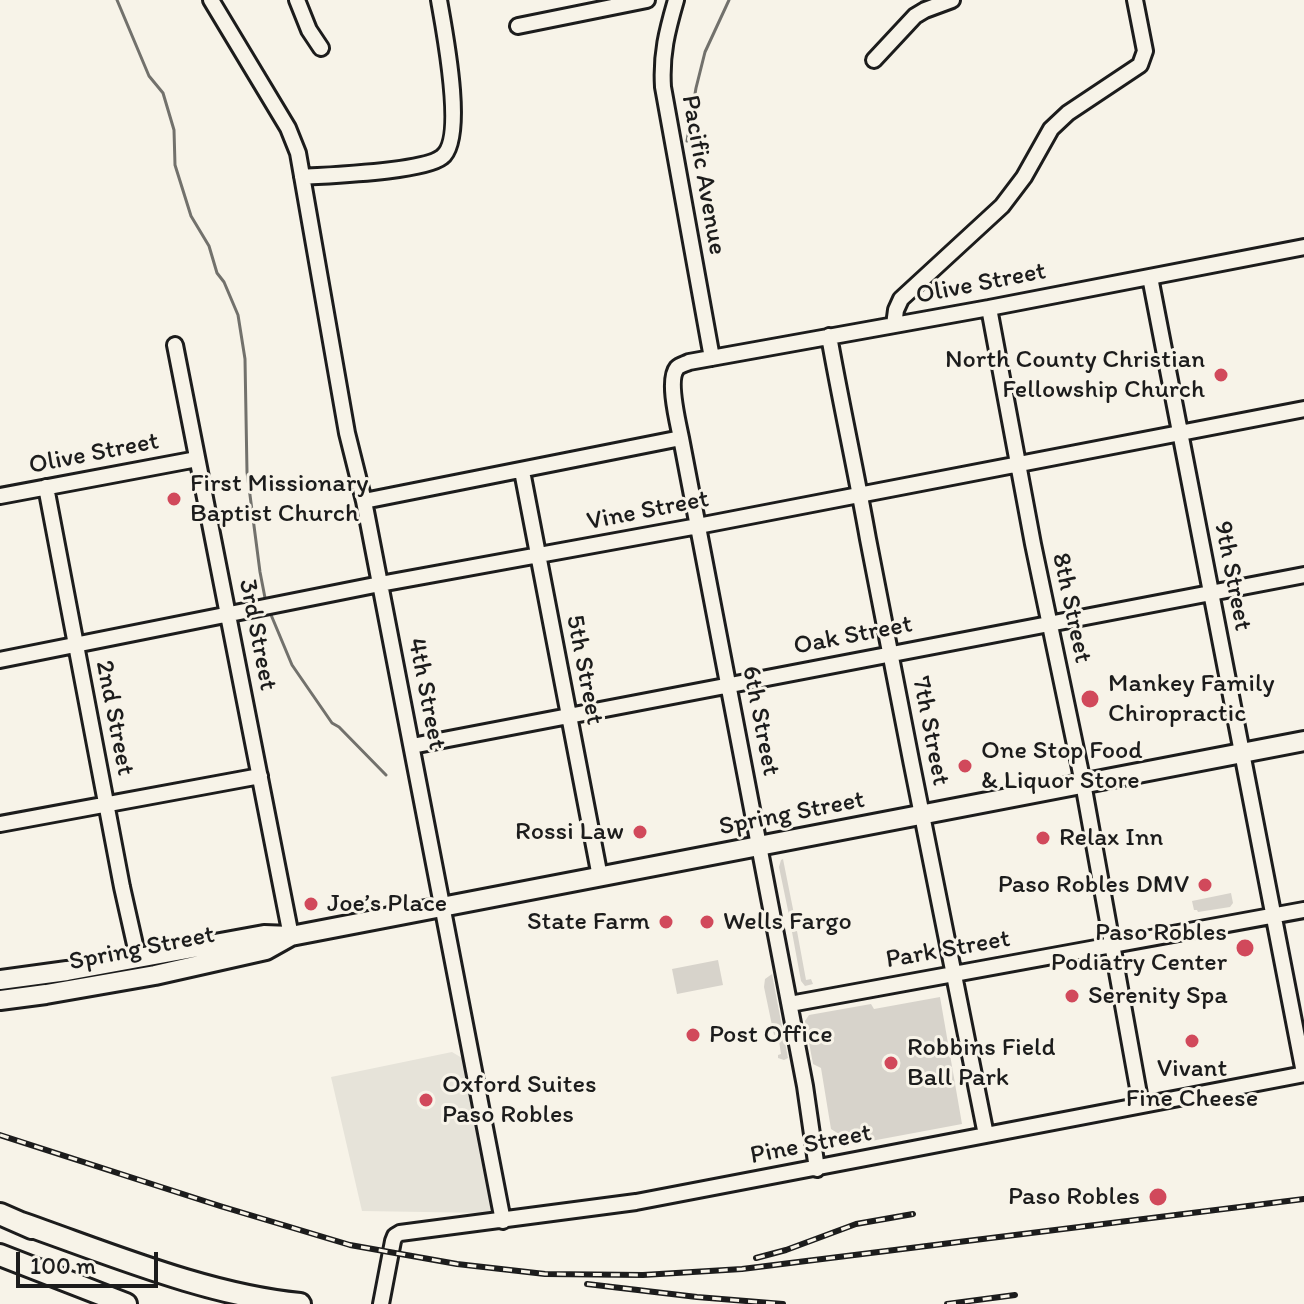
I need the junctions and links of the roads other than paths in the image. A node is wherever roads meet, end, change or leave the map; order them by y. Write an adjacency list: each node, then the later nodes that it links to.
1 (211, 0): 11 (street, 4th Street)
2 (297, 0): 9 (street)
3 (439, 0): 11 (street)
4 (647, 0): 8 (street)
5 (676, 0): 18 (street, Pacific Avenue)
6 (952, 0): 10 (street)
7 (1135, 0): 15 (street)
8 (518, 26)
9 (321, 48)
10 (874, 60)
11 (302, 177): 29 (street, 4th Street)
12 (1304, 247): 13 (street, Olive Street)
13 (1150, 277): 14 (street, Olive Street); 21 (street, 9th Street)
14 (989, 308): 15 (street, Olive Street); 24 (street, 8th Street)
15 (894, 325): 16 (street, Olive Street)
16 (829, 336): 18 (street, Olive Street); 27 (street, 7th Street)
17 (175, 345): 23 (street, 3rd Street)
18 (712, 358): 19 (street, Olive Street)
19 (673, 376): 22 (street, 6th Street)
20 (1304, 409): 21 (street, Vine Street)
21 (1180, 433): 24 (street, Vine Street); 34 (street, 9th Street)
22 (681, 438): 25 (street); 30 (street, 6th Street)
23 (197, 459): 26 (street, Olive Street); 35 (street, 3rd Street)
24 (1018, 464): 27 (street, Vine Street); 36 (street, 8th Street)
25 (522, 471): 29 (street); 31 (street, 5th Street)
26 (46, 487): 28 (street, Olive Street); 37 (street, 2nd Street)
27 (860, 494): 30 (street, Vine Street); 38 (street, 7th Street)
28 (0, 496)
29 (364, 501): 33 (street, 4th Street)
30 (698, 526): 31 (street, Vine Street); 40 (street, 6th Street)
31 (538, 556): 33 (street, Vine Street); 41 (street, 5th Street)
32 (1304, 575): 34 (street, Oak Street)
33 (380, 584): 35 (street, Vine Street); 43 (street, 4th Street)
34 (1211, 593): 36 (street, Oak Street); 44 (street, 9th Street)
35 (228, 614): 37 (street, Vine Street); 45 (street, 3rd Street)
36 (1050, 623): 38 (street, Oak Street); 46 (street, 8th Street)
37 (75, 645): 39 (street, Vine Street); 47 (street, 2nd Street)
38 (890, 653): 40 (street, Oak Street); 48 (street, 7th Street)
39 (0, 660)
40 (729, 685): 41 (street, Oak Street); 50 (street, 6th Street)
41 (568, 716): 43 (street, Oak Street); 51 (street, 5th Street)
42 (1304, 741): 44 (main road, Spring Street)
43 (412, 746): 52 (street, 4th Street)
44 (1242, 753): 46 (main road, Spring Street); 54 (street, 9th Street)
45 (260, 776): 47 (street); 55 (street, 3rd Street)
46 (1083, 783): 48 (main road, Spring Street); 56 (street, 8th Street)
47 (106, 804): 49 (street); 57 (street, 2nd Street)
48 (921, 815): 50 (main road, Spring Street); 58 (street, 7th Street)
49 (0, 824)
50 (759, 846): 51 (main road, Spring Street); 61 (street, 6th Street)
51 (600, 877): 52 (main road, Spring Street)
52 (442, 906): 55 (main road, Spring Street); 67 (street, 4th Street)
53 (1304, 910): 54 (street, Park Street)
54 (1274, 916): 56 (street, Park Street); 62 (street, 9th Street)
55 (291, 936): 57 (main road, Spring Street); 60 (main road, Spring Street)
56 (1112, 945): 58 (street, Park Street); 63 (street, 8th Street)
57 (138, 958): 59 (main road, Spring Street)
58 (954, 973): 61 (street, Park Street); 64 (street, 7th Street)
59 (0, 980)
60 (0, 1000)
61 (790, 1004): 65 (street, 6th Street)
62 (1304, 1074): 63 (street, Pine Street)
63 (1141, 1105): 64 (street, Pine Street)
64 (986, 1135): 65 (street, Pine Street)
65 (817, 1169): 67 (street, Pine Street)
66 (0, 1214): 68 (highway)
67 (503, 1221): 73 (street, Pine Street)
68 (21, 1223): 71 (highway); 72 (highway)
69 (0, 1255): 70 (highway)
70 (126, 1304)
71 (217, 1304)
72 (300, 1304)
73 (381, 1304)

